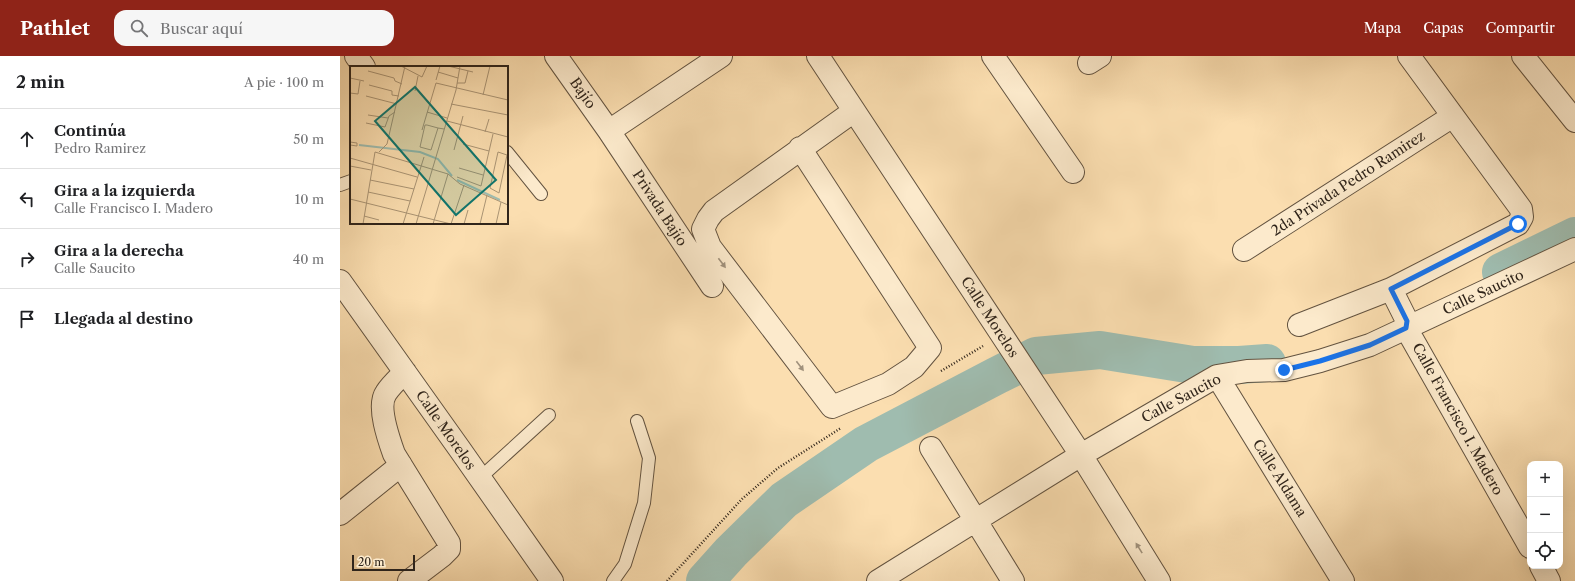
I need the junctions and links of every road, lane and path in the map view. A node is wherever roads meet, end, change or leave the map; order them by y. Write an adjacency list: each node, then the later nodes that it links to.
1 (356, 56): 8 (street)
2 (557, 56): 12 (street, Bajío)
3 (721, 56): 12 (street)
4 (818, 56): 9 (street, Calle Morelos)
5 (993, 56): 15 (street)
6 (1409, 56): 10 (street)
7 (1523, 56): 11 (street)
8 (363, 66)
9 (854, 111): 13 (street); 27 (street, Calle Morelos)
10 (1453, 116): 20 (street, 2da Privada Pedro Ramirez); 23 (street)
11 (1575, 121)
12 (609, 131): 22 (street, Privada Bajío)
13 (800, 148): 13 (street, one-way to 13)
14 (508, 153): 18 (lane)
15 (1073, 172)
16 (350, 181): 17 (lane)
17 (340, 185)
18 (541, 194)
19 (1575, 249): 25 (street, Calle Saucito)
20 (1244, 250)
21 (340, 281): 24 (street, Calle Morelos)
22 (712, 286)
23 (1393, 292): 25 (street, Calle Francisco I. Madero); 26 (street)
24 (347, 305): 28 (street, Calle Morelos)
25 (1406, 324): 30 (street, Calle Saucito); 40 (street, Calle Francisco I. Madero)
26 (1299, 325)
27 (1005, 340): 29 (path); 35 (street, Calle Morelos)
28 (405, 372): 36 (street); 37 (street, Calle Morelos)
29 (934, 374)
30 (1217, 376): 35 (street, Calle Saucito); 49 (street, Calle Aldama)
31 (549, 415): 37 (lane)
32 (637, 421): 44 (lane)
33 (847, 425): 45 (path)
34 (931, 448): 39 (street)
35 (1081, 455): 39 (street, Calle Saucito); 48 (street, Calle Morelos, one-way to 35)
36 (401, 465): 38 (street); 42 (street)
37 (480, 478): 43 (street, Calle Morelos)
38 (340, 514)
39 (975, 520): 46 (street, Calle Saucito); 47 (street)
40 (1527, 542)
41 (1543, 569): 50 (street)
42 (409, 581)
43 (552, 581)
44 (613, 581)
45 (667, 581)
46 (878, 581)
47 (1013, 581)
48 (1159, 581)
49 (1343, 581)
50 (1549, 581)

